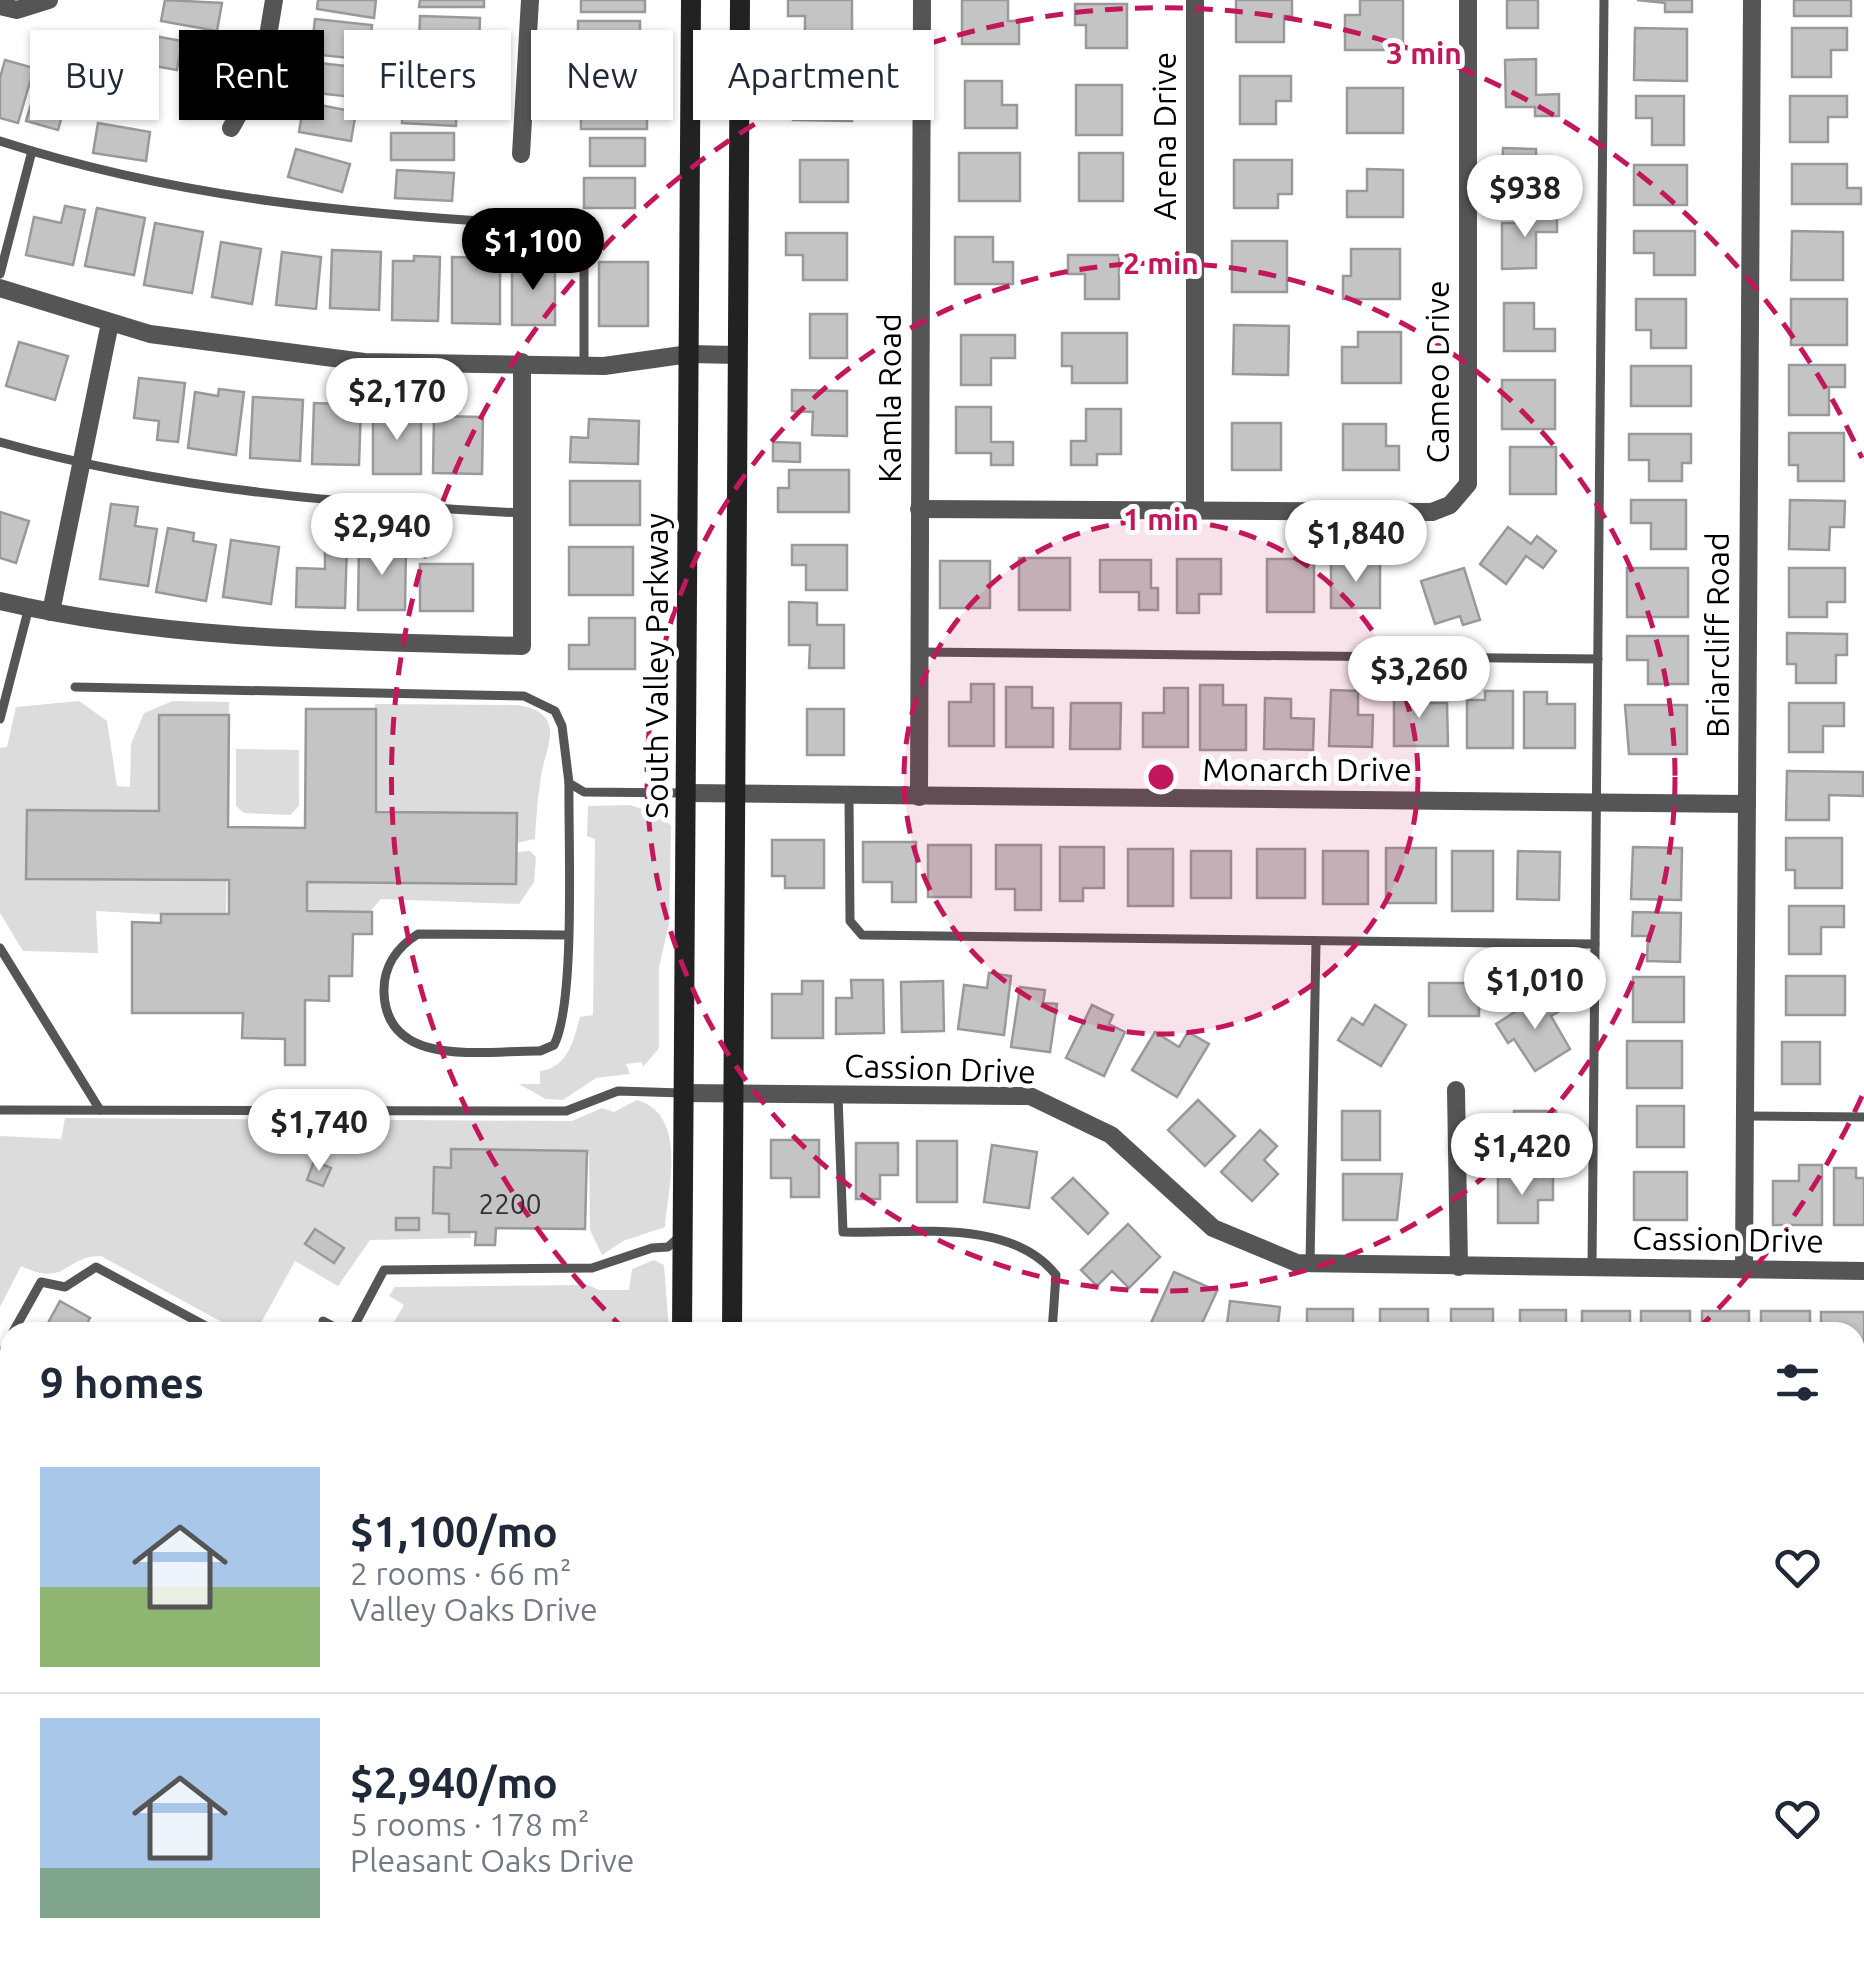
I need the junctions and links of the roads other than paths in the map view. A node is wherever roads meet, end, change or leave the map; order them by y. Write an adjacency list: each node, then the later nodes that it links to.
1 (49, 0): 11 (street)
2 (274, 0): 12 (street)
3 (530, 0): 15 (street)
4 (692, 0): 19 (main road, South Valley Parkway)
5 (740, 0): 20 (main road)
6 (922, 0): 25 (street, Kamla Road)
7 (1195, 0): 26 (street, Arena Drive)
8 (1468, 0): 26 (street, Cameo Drive)
9 (1604, 0): 32 (lane)
10 (1752, 0): 41 (street, Briarcliff Road)
11 (0, 6)
12 (230, 128)
13 (0, 141): 14 (lane)
14 (32, 151): 16 (lane); 22 (lane)
15 (522, 154)
16 (0, 274)
17 (0, 288): 18 (street)
18 (110, 323): 21 (street); 24 (street)
19 (689, 354): 20 (street); 22 (street); 36 (main road, South Valley Parkway)
20 (738, 356): 37 (main road)
21 (522, 362): 22 (street); 27 (street)
22 (584, 365)
23 (0, 442): 24 (lane)
24 (80, 465): 27 (lane); 30 (street)
25 (920, 508): 26 (street, Cameo Drive); 31 (street, Kamla Road)
26 (1195, 512)
27 (521, 514): 30 (street)
28 (0, 601): 29 (street)
29 (29, 608): 30 (street); 34 (lane)
30 (51, 612)
31 (920, 652): 32 (lane); 39 (street, Kamla Road)
32 (1598, 660): 40 (lane)
33 (75, 687): 35 (lane)
34 (0, 719)
35 (568, 783): 36 (lane); 42 (lane)
36 (686, 793): 37 (street, Monarch Drive); 47 (main road, South Valley Parkway)
37 (735, 797): 38 (street, Monarch Drive); 48 (main road)
38 (849, 797): 39 (street, Monarch Drive); 43 (lane)
39 (920, 797): 40 (street, Monarch Drive)
40 (1596, 802): 41 (street, Monarch Drive); 44 (lane)
41 (1747, 804): 52 (street, Briarcliff Road)
42 (566, 935): 42 (lane)
43 (1316, 942): 44 (lane); 55 (lane)
44 (1595, 944): 57 (lane)
45 (0, 948): 51 (lane)
46 (1456, 1090): 56 (street)
47 (684, 1093): 48 (street, Cassion Drive); 51 (lane); 54 (main road, South Valley Parkway)
48 (733, 1096): 49 (street, Cassion Drive); 64 (main road)
49 (838, 1096): 55 (street, Cassion Drive); 65 (lane)
50 (0, 1110): 51 (lane)
51 (100, 1110)
52 (1745, 1116): 53 (lane); 58 (street, Briarcliff Road)
53 (1864, 1117)
54 (681, 1235): 62 (lane); 63 (main road, South Valley Parkway)
55 (1310, 1264): 56 (street, Cassion Drive)
56 (1459, 1267): 57 (street, Cassion Drive)
57 (1592, 1268): 58 (street, Cassion Drive)
58 (1744, 1270): 59 (street, Cassion Drive)
59 (1864, 1271)
60 (20, 1322): 61 (lane)
61 (199, 1322)
62 (353, 1322)
63 (682, 1322)
64 (732, 1322)
65 (1053, 1322)

